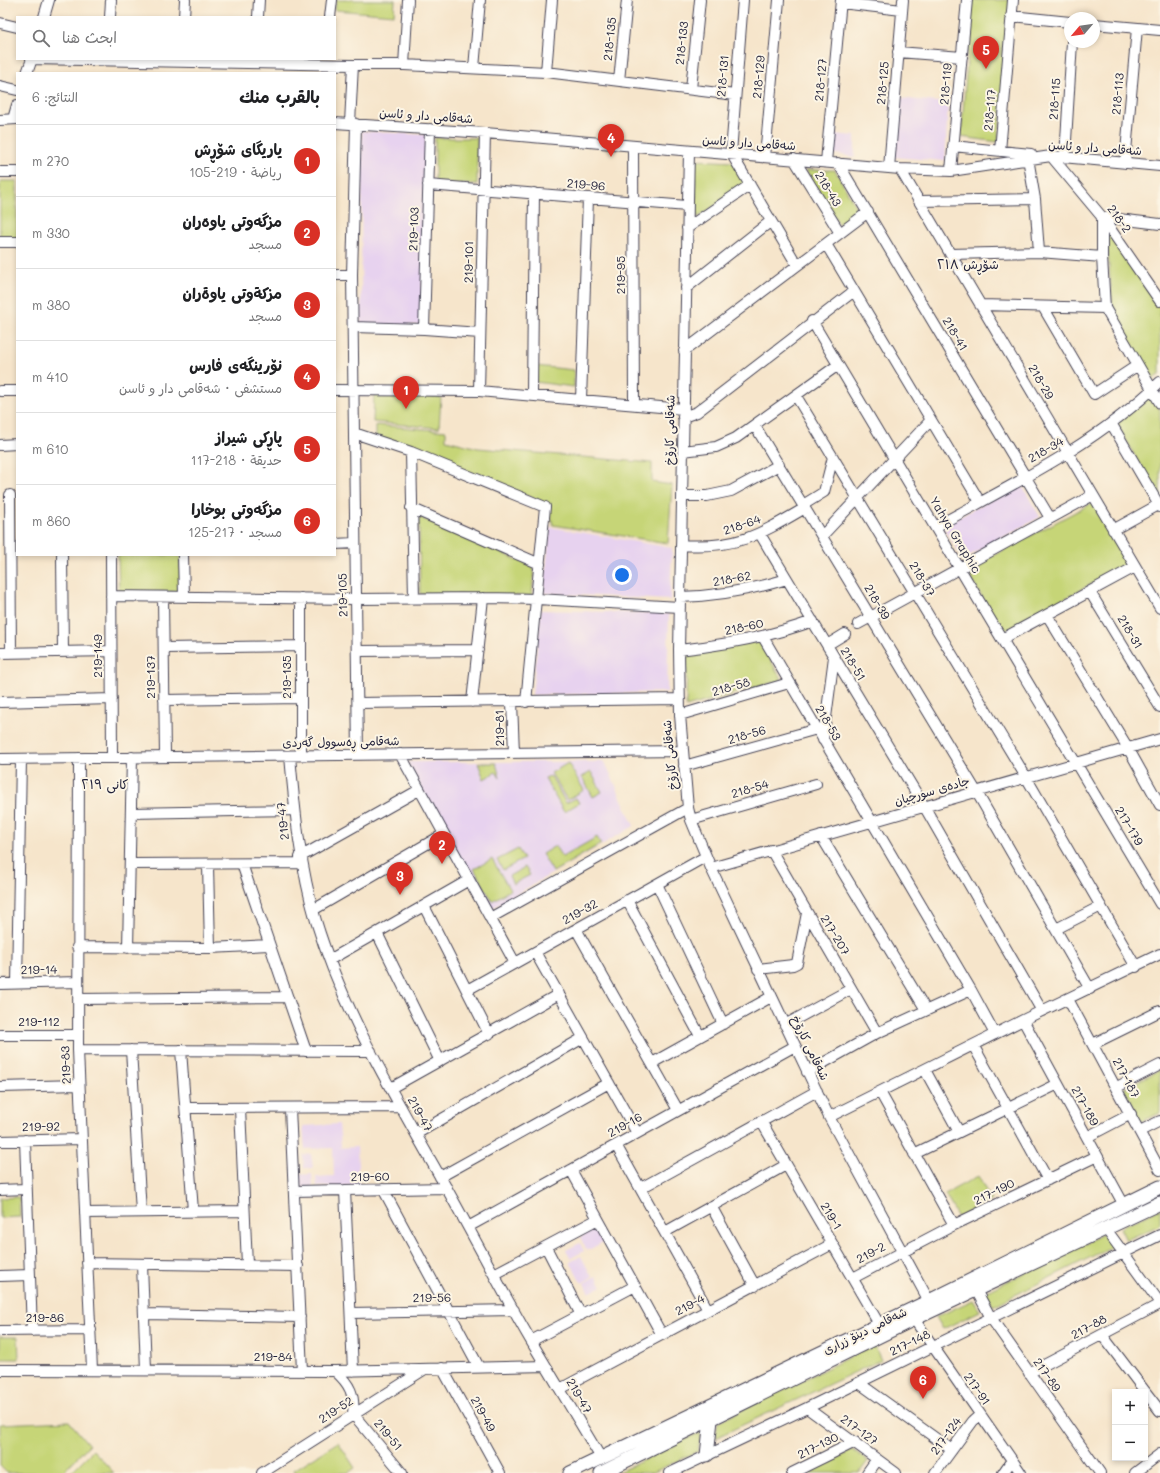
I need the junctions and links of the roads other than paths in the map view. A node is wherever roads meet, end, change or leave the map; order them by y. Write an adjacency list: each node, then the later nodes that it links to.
1 (49, 0): 17 (street)
2 (111, 0): 18 (street)
3 (185, 0): 19 (street)
4 (259, 0): 20 (street)
5 (332, 0): 21 (street)
6 (408, 0): 37 (street)
7 (480, 0): 39 (street)
8 (552, 0): 41 (street)
9 (627, 0): 42 (street, 218-135)
10 (700, 0): 44 (street, 218-133)
11 (743, 0): 46 (street, 218-131)
12 (779, 0): 59 (street, 218-129)
13 (967, 0): 31 (street, 218-119)
14 (1013, 0): 22 (street, 218-117)
15 (841, 1): 16 (street); 63 (street, 218-127)
16 (902, 5): 30 (street, 218-125)
17 (44, 16)
18 (110, 16)
19 (184, 16)
20 (258, 16)
21 (330, 16)
22 (1011, 16): 23 (street); 56 (street, 218-117)
23 (1064, 21)
24 (0, 23): 26 (street)
25 (1100, 25): 27 (street)
26 (16, 27)
27 (1137, 28): 28 (street); 64 (street, 218-113)
28 (1160, 30)
29 (1072, 48): 60 (street, 218-115)
30 (898, 52): 31 (street); 67 (street, 218-125)
31 (962, 56): 54 (street, 218-119)
32 (32, 60): 40 (street)
33 (106, 60): 34 (street)
34 (181, 61): 35 (street)
35 (255, 61): 36 (street)
36 (326, 62): 38 (street)
37 (404, 64): 38 (street); 39 (street)
38 (353, 65): 50 (street, 219-105)
39 (474, 68): 41 (street)
40 (27, 72)
41 (546, 72): 42 (street)
42 (619, 81): 44 (street)
43 (0, 86): 45 (street)
44 (691, 89): 46 (street)
45 (16, 90)
46 (734, 95): 57 (street, 218-131)
47 (15, 119): 48 (street)
48 (0, 120)
49 (336, 123): 50 (street, شەقامی دار و ئاسن)
50 (353, 124): 51 (street, شەقامی دار و ئاسن); 95 (street, 219-105)
51 (430, 129): 52 (street, شەقامی دار و ئاسن); 72 (street, 219-103)
52 (485, 133): 53 (street, شەقامی دار و ئاسن); 74 (street, 219-101)
53 (633, 146): 55 (street, شەقامی دار و ئاسن); 79 (street, 219-95)
54 (953, 146): 56 (street); 69 (street, 218-119)
55 (689, 151): 57 (street, شەقامی دار و ئاسن); 80 (street, شەقامی کارۆخ)
56 (1000, 151): 58 (street)
57 (731, 154): 59 (street, شەقامی دار و ئاسن); 73 (street)
58 (1051, 156): 60 (street, شەقامی دار و ئاسن); 61 (street, شەقامی دار و ئاسن); 82 (street, 218-2)
59 (765, 157): 62 (street, شەقامی دار و ئاسن)
60 (1065, 157): 64 (street, شەقامی دار و ئاسن)
61 (1028, 158): 69 (street, شەقامی دار و ئاسن); 77 (street)
62 (794, 159): 63 (street, شەقامی دار و ئاسن); 86 (street, 218-43)
63 (826, 162): 65 (street, شەقامی دار و ئاسن)
64 (1126, 163): 66 (street, شەقامی دار و ئاسن)
65 (838, 164): 67 (street, شەقامی دار و ئاسن); 81 (street, 218-41)
66 (1160, 166)
67 (889, 168): 68 (street, شەقامی دار و ئاسن)
68 (900, 169): 69 (street, شەقامی دار و ئاسن); 78 (street, 218-29)
69 (951, 171)
70 (0, 172): 71 (street)
71 (16, 172)
72 (428, 185): 74 (street, 219-96); 104 (street, 219-103)
73 (750, 185): 83 (street); 85 (street)
74 (484, 189): 75 (street, 219-96); 105 (street, 219-101)
75 (534, 193): 76 (street, 219-96); 116 (street)
76 (588, 198): 79 (street, 219-96); 118 (street)
77 (1035, 199): 78 (street); 90 (street)
78 (919, 201): 91 (street, 218-29)
79 (633, 202): 80 (street, 219-96); 120 (street, 219-95)
80 (687, 206): 85 (street, شەقامی کارۆخ)
81 (868, 212): 86 (street); 134 (street, 218-41)
82 (1102, 217): 84 (street); 92 (street); 98 (street, 218-2)
83 (771, 221): 93 (street); 96 (street)
84 (1160, 224)
85 (687, 228): 96 (street, شەقامی کارۆخ)
86 (840, 233): 89 (street)
87 (0, 242): 88 (street)
88 (16, 242)
89 (826, 244): 93 (street); 97 (street)
90 (1039, 252): 91 (street); 92 (street)
91 (950, 254): 99 (street, 218-29)
92 (1102, 257): 101 (street)
93 (797, 265): 106 (street)
94 (336, 275): 95 (street)
95 (352, 275): 103 (street, 219-105)
96 (686, 288): 106 (street, شەقامی کارۆخ)
97 (854, 291): 102 (street); 122 (street)
98 (1160, 301)
99 (980, 305): 100 (street); 130 (street, 218-29)
100 (1043, 307): 101 (street); 108 (street)
101 (1105, 308): 108 (street)
102 (812, 322): 107 (street, Yahya Graphic); 121 (street)
103 (353, 327): 104 (street); 111 (street, 219-105)
104 (424, 329): 105 (street)
105 (480, 333): 115 (street, 219-101)
106 (684, 351): 121 (street, شەقامی کارۆخ)
107 (838, 365): 117 (street); 132 (street, Yahya Graphic)
108 (1138, 365): 112 (street)
109 (1160, 382): 112 (street, 218-34)
110 (336, 390): 111 (street)
111 (354, 390): 115 (street); 125 (street, 219-105)
112 (1152, 390): 119 (street); 123 (street, 218-34)
113 (0, 391): 114 (street)
114 (16, 391)
115 (479, 391): 116 (street)
116 (532, 396): 118 (street)
117 (796, 396): 124 (street); 131 (street, 218-37)
118 (581, 400): 120 (street)
119 (1160, 403)
120 (634, 404): 121 (street)
121 (683, 413): 128 (street, شەقامی کارۆخ)
122 (931, 420): 132 (street); 140 (street)
123 (1111, 423): 130 (street, 218-34); 141 (street)
124 (755, 426): 128 (street); 133 (street, 218-39)
125 (354, 433): 129 (street); 149 (street, 219-105)
126 (16, 444): 127 (street)
127 (0, 445)
128 (683, 451): 138 (street, شەقامی کارۆخ)
129 (411, 452): 143 (street); 155 (street)
130 (1068, 454): 134 (street, 218-34); 137 (street, 218-29)
131 (833, 457): 139 (street, 218-37); 142 (street, 218-64)
132 (894, 459): 139 (street); 145 (street, Yahya Graphic)
133 (779, 466): 138 (street); 142 (street, 218-39)
134 (1026, 477): 140 (street, 218-34); 144 (street, 218-41)
135 (0, 495): 136 (street)
136 (14, 495): 185 (street)
137 (1093, 495): 144 (street); 146 (street, 218-29)
138 (682, 496): 151 (street, شەقامی کارۆخ)
139 (858, 498): 148 (street); 159 (street, 218-37)
140 (980, 502): 145 (street, 218-34)
141 (1160, 506): 146 (street)
142 (804, 507): 147 (street, 218-64); 148 (street, 218-39)
143 (411, 508): 155 (street); 165 (street)
144 (1050, 518): 157 (street)
145 (935, 527): 157 (street, Yahya Graphic)
146 (1113, 530): 156 (street, 218-29)
147 (760, 534): 151 (street, 218-64); 158 (street, 218-51)
148 (822, 536): 172 (street, 218-39)
149 (356, 543): 150 (street); 167 (street, 219-105)
150 (336, 544)
151 (681, 546): 169 (street, شەقامی کارۆخ)
152 (62, 556): 186 (street)
153 (111, 556): 161 (street, 219-149)
154 (183, 556): 162 (street)
155 (540, 564): 168 (street)
156 (1135, 567): 160 (street); 170 (street, 218-29)
157 (960, 568): 159 (street); 177 (street, Yahya Graphic)
158 (787, 579): 169 (street, 218-62); 173 (street, 218-51)
159 (915, 592): 172 (street); 218 (street, 218-37)
160 (1090, 592): 171 (street); 199 (street, 218-31)
161 (111, 596): 163 (street, 218-62); 181 (street, 219-149)
162 (184, 596): 163 (street, 218-62); 164 (street, 218-62)
163 (163, 597): 180 (street, 219-137)
164 (301, 598): 167 (street, 218-62); 179 (street, 219-135)
165 (414, 598): 166 (street, 218-62); 167 (street, 218-62)
166 (483, 598): 168 (street, 218-62); 182 (street)
167 (356, 599): 184 (street, 219-105)
168 (537, 599): 169 (street, 218-62); 197 (street)
169 (680, 602): 183 (street, شەقامی کارۆخ)
170 (1160, 608)
171 (1047, 615): 177 (street); 204 (street)
172 (870, 617): 174 (street); 221 (street, 218-39)
173 (812, 621): 176 (street, 218-60); 178 (street, 218-51)
174 (858, 624)
175 (845, 634): 178 (street)
176 (763, 637): 183 (street, 218-60); 189 (street, 218-53)
177 (1002, 639): 216 (street, Yahya Graphic)
178 (826, 645): 188 (street, 218-51)
179 (300, 646): 180 (street); 190 (street, 219-135)
180 (164, 648): 193 (street, 219-137)
181 (111, 650): 186 (street); 191 (street, 219-149)
182 (478, 650): 184 (street); 195 (street)
183 (680, 650): 192 (street, شەقامی کارۆخ)
184 (357, 651): 198 (street, 219-105)
185 (11, 652): 186 (street); 187 (street)
186 (63, 652)
187 (0, 653)
188 (834, 657): 203 (street); 223 (street, 218-51)
189 (789, 683): 200 (street, 218-58); 201 (street, 218-53)
190 (300, 698): 193 (street); 209 (street, 219-135)
191 (112, 699): 194 (street); 213 (street, 219-149)
192 (680, 699): 197 (street); 200 (street, شەقامی کارۆخ)
193 (164, 700): 211 (street, 219-137)
194 (0, 702)
195 (472, 702): 196 (street); 198 (street)
196 (512, 702): 197 (street); 206 (street, 219-81)
197 (526, 702)
198 (358, 703): 208 (street, 219-105)
199 (1160, 707)
200 (680, 715): 205 (street, شەقامی کارۆخ)
201 (817, 729): 203 (street, 218-53); 217 (street, 218-56)
202 (1160, 739): 204 (street, جادەی سورچیان)
203 (823, 740): 228 (street, 218-53)
204 (1128, 748): 216 (street, جادەی سورچیان); 222 (street)
205 (683, 751): 206 (street, شەقامی ڕەسوول گەردی); 217 (street, شەقامی کارۆخ)
206 (514, 753): 207 (street, شەقامی ڕەسوول گەردی)
207 (400, 754): 208 (street, شەقامی ڕەسوول گەردی); 220 (street)
208 (358, 755): 209 (street, شەقامی ڕەسوول گەردی)
209 (295, 756): 211 (street, شەقامی ڕەسوول گەردی); 225 (street, 219-47)
210 (132, 757): 211 (street, شەقامی ڕەسوول گەردی); 213 (street, شەقامی ڕەسوول گەردی); 226 (street)
211 (165, 757)
212 (78, 758): 213 (street, شەقامی ڕەسوول گەردی); 215 (street, شەقامی ڕەسوول گەردی); 251 (street, 219-83)
213 (112, 758)
214 (0, 759): 215 (street, شەقامی ڕەسوول گەردی)
215 (21, 759): 261 (street)
216 (1076, 762): 218 (street, جادەی سورچیان); 241 (street, 217-179)
217 (684, 766): 224 (street, شەقامی کارۆخ)
218 (1026, 776): 221 (street, جادەی سورچیان); 243 (street, 218-37)
219 (816, 784): 227 (street, 218-54)
220 (420, 790): 229 (street); 233 (street)
221 (976, 791): 223 (street, جادەی سورچیان); 248 (street, 218-39)
222 (1160, 805)
223 (924, 806): 228 (street, جادەی سورچیان); 273 (street, 218-51)
224 (688, 808): 227 (street, شەقامی کارۆخ); 246 (street)
225 (294, 810): 226 (street); 233 (street, 219-47)
226 (131, 813): 234 (street)
227 (691, 820): 232 (street, شەقامی کارۆخ)
228 (872, 822): 230 (street, جادەی سورچیان); 266 (street, 218-53)
229 (444, 834): 238 (street); 244 (street)
230 (821, 836): 231 (street, جادەی سورچیان); 272 (street)
231 (771, 850): 237 (street, جادەی سورچیان); 245 (street, 217-207)
232 (705, 857): 237 (street, شەقامی کارۆخ); 239 (street, 219-32)
233 (301, 860): 235 (street); 244 (street, 219-47)
234 (130, 864): 236 (street); 252 (street)
235 (242, 864): 236 (street); 250 (street)
236 (208, 865): 253 (street)
237 (711, 868): 259 (street, شەقامی کارۆخ)
238 (469, 880): 242 (street); 246 (street)
239 (657, 884): 240 (street, 219-32); 276 (street)
240 (627, 900): 247 (street, 219-32); 283 (street)
241 (1160, 904)
242 (424, 906): 249 (street); 265 (street)
243 (1101, 906): 248 (street); 258 (street, 218-37)
244 (313, 910): 256 (street, 219-47)
245 (807, 913): 259 (street); 264 (street, 217-207)
246 (490, 918): 257 (street)
247 (576, 929): 254 (street, 219-32); 294 (street)
248 (1056, 929): 263 (street, 218-39)
249 (377, 933): 256 (street); 293 (street)
250 (269, 945): 253 (street); 268 (street)
251 (77, 947): 252 (street); 260 (street, 219-83)
252 (128, 948): 253 (street)
253 (210, 948)
254 (534, 952): 257 (street, 219-32); 267 (street)
255 (1160, 954): 258 (street)
256 (331, 959): 292 (street, 219-47)
257 (515, 963): 265 (street, 219-32)
258 (1136, 967): 263 (street)
259 (758, 969): 269 (street, شەقامی کارۆخ)
260 (78, 982): 261 (street, 219-14); 270 (street, 219-83)
261 (17, 983): 262 (street, 219-14)
262 (0, 984)
263 (1090, 988): 271 (street)
264 (852, 989): 277 (street); 278 (street, 217-207)
265 (467, 990): 279 (street)
266 (971, 990): 272 (street); 280 (street, 218-53)
267 (559, 994): 279 (street); 284 (street)
268 (288, 997): 270 (street); 291 (street)
269 (771, 997): 276 (street); 277 (street, شەقامی کارۆخ)
270 (78, 999): 282 (street, 219-83)
271 (1068, 999): 273 (street); 285 (street, 217-187)
272 (926, 1010): 278 (street)
273 (1042, 1011): 275 (street)
274 (1160, 1011): 285 (street)
275 (1023, 1020): 280 (street); 299 (street, 217-189)
276 (723, 1024): 283 (street)
277 (785, 1025): 287 (street, شەقامی کارۆخ)
278 (877, 1033): 297 (street)
279 (489, 1034): 293 (street)
280 (995, 1034): 286 (street)
281 (0, 1035): 282 (street, 219-112)
282 (78, 1035): 288 (street, 219-83)
283 (700, 1036): 294 (street)
284 (583, 1038): 298 (street); 319 (street)
285 (1093, 1044): 302 (street, 217-187)
286 (973, 1045): 296 (street); 310 (street)
287 (795, 1046): 297 (street, شەقامی کارۆخ); 311 (street, 219-16)
288 (78, 1050): 289 (street); 300 (street, 219-83)
289 (131, 1050): 290 (street); 345 (street)
290 (181, 1050): 291 (street); 307 (street)
291 (306, 1051): 292 (street)
292 (371, 1051): 303 (street, 219-47)
293 (440, 1061): 303 (street)
294 (652, 1062): 311 (street)
295 (1160, 1065): 302 (street)
296 (925, 1070): 305 (street); 317 (street)
297 (807, 1072): 304 (street, شەقامی کارۆخ)
298 (609, 1083): 318 (street); 330 (street)
299 (1058, 1084): 310 (street); 320 (street, 217-189)
300 (79, 1085): 301 (street); 321 (street, 219-83)
301 (0, 1087)
302 (1117, 1087): 312 (street, 217-187)
303 (391, 1088): 306 (street, 219-47)
304 (817, 1091): 313 (street, شەقامی کارۆخ); 314 (street)
305 (880, 1092): 313 (street); 325 (street)
306 (401, 1107): 309 (street); 319 (street, 219-47)
307 (186, 1108): 308 (street); 343 (street)
308 (240, 1108): 309 (street); 344 (street)
309 (290, 1108): 339 (street)
310 (1008, 1108): 317 (street); 331 (street)
311 (678, 1110): 318 (street, 219-16)
312 (1131, 1114): 316 (street, 217-187); 320 (street)
313 (829, 1117): 355 (street, شەقامی کارۆخ)
314 (761, 1121): 327 (street, 219-1); 334 (street)
315 (1160, 1121): 316 (street)
316 (1140, 1131): 329 (street, 217-187)
317 (960, 1132): 325 (street)
318 (637, 1133): 324 (street, 219-16)
319 (416, 1134): 330 (street, 219-47)
320 (1087, 1137): 326 (street, 217-189)
321 (82, 1139): 322 (street, 219-92); 346 (street, 219-83)
322 (24, 1140): 323 (street, 219-92); 335 (street)
323 (0, 1141)
324 (616, 1145): 328 (street, 219-16); 334 (street)
325 (914, 1154): 348 (street)
326 (1097, 1156): 331 (street, 217-190); 341 (street, 217-189)
327 (786, 1165): 342 (street); 353 (street, 219-1)
328 (571, 1170): 347 (street); 349 (street, 219-16)
329 (1160, 1170)
330 (440, 1177): 333 (street, 219-47)
331 (1048, 1180): 348 (street, 217-190)
332 (1160, 1187): 341 (main road, شەقامی دینۆ زراری)
333 (446, 1188): 336 (street, 219-60); 349 (street, 219-47)
334 (641, 1188): 351 (street)
335 (26, 1189): 337 (street); 362 (street)
336 (383, 1189): 338 (street, 219-60); 372 (street)
337 (0, 1190)
338 (345, 1190): 339 (street, 219-60); 373 (street)
339 (294, 1191): 360 (street)
340 (1160, 1203): 350 (main road, شەقامی دینۆ زراری)
341 (1124, 1205): 368 (main road, شەقامی دینۆ زراری)
342 (711, 1206): 351 (street); 366 (street)
343 (193, 1211): 344 (street); 345 (street)
344 (244, 1211): 359 (street)
345 (141, 1212): 346 (street)
346 (85, 1213): 357 (street, 219-83)
347 (598, 1219): 354 (street); 365 (street)
348 (954, 1225): 355 (street, 217-190)
349 (468, 1227): 361 (street, 219-47)
350 (1106, 1229): 356 (street); 367 (main road, شەقامی دینۆ زراری)
351 (665, 1232): 371 (street)
352 (1160, 1235): 356 (street, 217-148)
353 (832, 1244): 364 (street, 219-1); 366 (street, 219-4)
354 (546, 1247): 361 (street); 375 (street)
355 (902, 1251): 364 (street, 219-2); 368 (street, شەقامی کارۆخ)
356 (1123, 1253): 369 (street); 377 (street, 217-148)
357 (88, 1263): 358 (street); 380 (street, 219-83)
358 (142, 1264): 359 (street); 374 (street)
359 (247, 1265): 360 (street)
360 (298, 1266): 376 (street)
361 (494, 1274): 370 (street, 219-47)
362 (30, 1275): 363 (street); 382 (street)
363 (0, 1276)
364 (853, 1278): 379 (street, 219-1)
365 (635, 1286): 375 (street); 383 (street)
366 (754, 1286): 371 (street, 219-4)
367 (976, 1290): 377 (street, 217-89); 378 (main road, شەقامی دینۆ زراری)
368 (929, 1301): 379 (main road, شەقامی دینۆ زراری)
369 (1160, 1303): 384 (street, 217-88)
370 (514, 1310): 372 (street, 219-56); 385 (street, 219-47)
371 (708, 1310): 383 (street, 219-4)
372 (449, 1311): 373 (street, 219-56); 388 (street)
373 (350, 1313): 396 (street)
374 (145, 1314): 376 (street); 393 (street)
375 (581, 1314): 385 (street)
376 (300, 1317): 394 (street)
377 (991, 1318): 386 (street, 217-148); 397 (street, 217-89)
378 (914, 1319): 386 (street, 217-91); 404 (main road, شەقامی دینۆ زراری)
379 (879, 1324): 409 (main road, شەقامی دینۆ زراری)
380 (91, 1330): 382 (street, 219-86); 392 (street, 219-83)
381 (0, 1331): 382 (street, 219-86)
382 (32, 1331)
383 (662, 1335): 399 (street, 219-4)
384 (1102, 1335): 397 (street, 217-88); 401 (street)
385 (531, 1341): 387 (street, 219-47)
386 (932, 1347): 398 (street, 217-148); 403 (street, 217-91)
387 (546, 1366): 388 (street, 219-84); 399 (street, 219-47)
388 (479, 1367): 389 (street, 219-84)
389 (442, 1368): 390 (street, 219-84); 414 (street, 219-49)
390 (425, 1369): 396 (street, 219-84); 402 (street, 219-52)
391 (0, 1370): 392 (street, 219-84)
392 (92, 1370): 393 (street, 219-84)
393 (146, 1370): 394 (street, 219-84)
394 (302, 1371): 395 (street, 219-84)
395 (335, 1371): 396 (street, 219-84); 402 (street)
396 (353, 1371)
397 (1029, 1373): 424 (street, 217-89)
398 (859, 1383): 400 (street, 217-148); 406 (street)
399 (560, 1389): 409 (street, 219-47)
400 (807, 1408): 405 (street, 217-127); 408 (street, 217-148)
401 (1160, 1411)
402 (353, 1414): 412 (street, 219-52); 413 (street, 219-51)
403 (980, 1415): 406 (street, 217-124); 411 (street, 217-91)
404 (711, 1420): 408 (main road); 416 (main road, شەقامی دینۆ زراری)
405 (855, 1442): 410 (street, 217-127); 418 (street, 217-130)
406 (952, 1450): 421 (street, 217-124)
407 (1160, 1454): 425 (street)
408 (708, 1455): 417 (street, 217-148)
409 (601, 1458): 415 (main road, شەقامی دینۆ زراری)
410 (877, 1459): 419 (street); 420 (street, 217-127)
411 (1012, 1460): 422 (street); 423 (street, 217-91)
412 (262, 1473)
413 (402, 1473)
414 (500, 1473)
415 (570, 1473)
416 (601, 1473)
417 (670, 1473)
418 (792, 1473)
419 (867, 1473)
420 (896, 1473)
421 (935, 1473)
422 (1003, 1473)
423 (1021, 1473)
424 (1100, 1473)
425 (1135, 1473)

